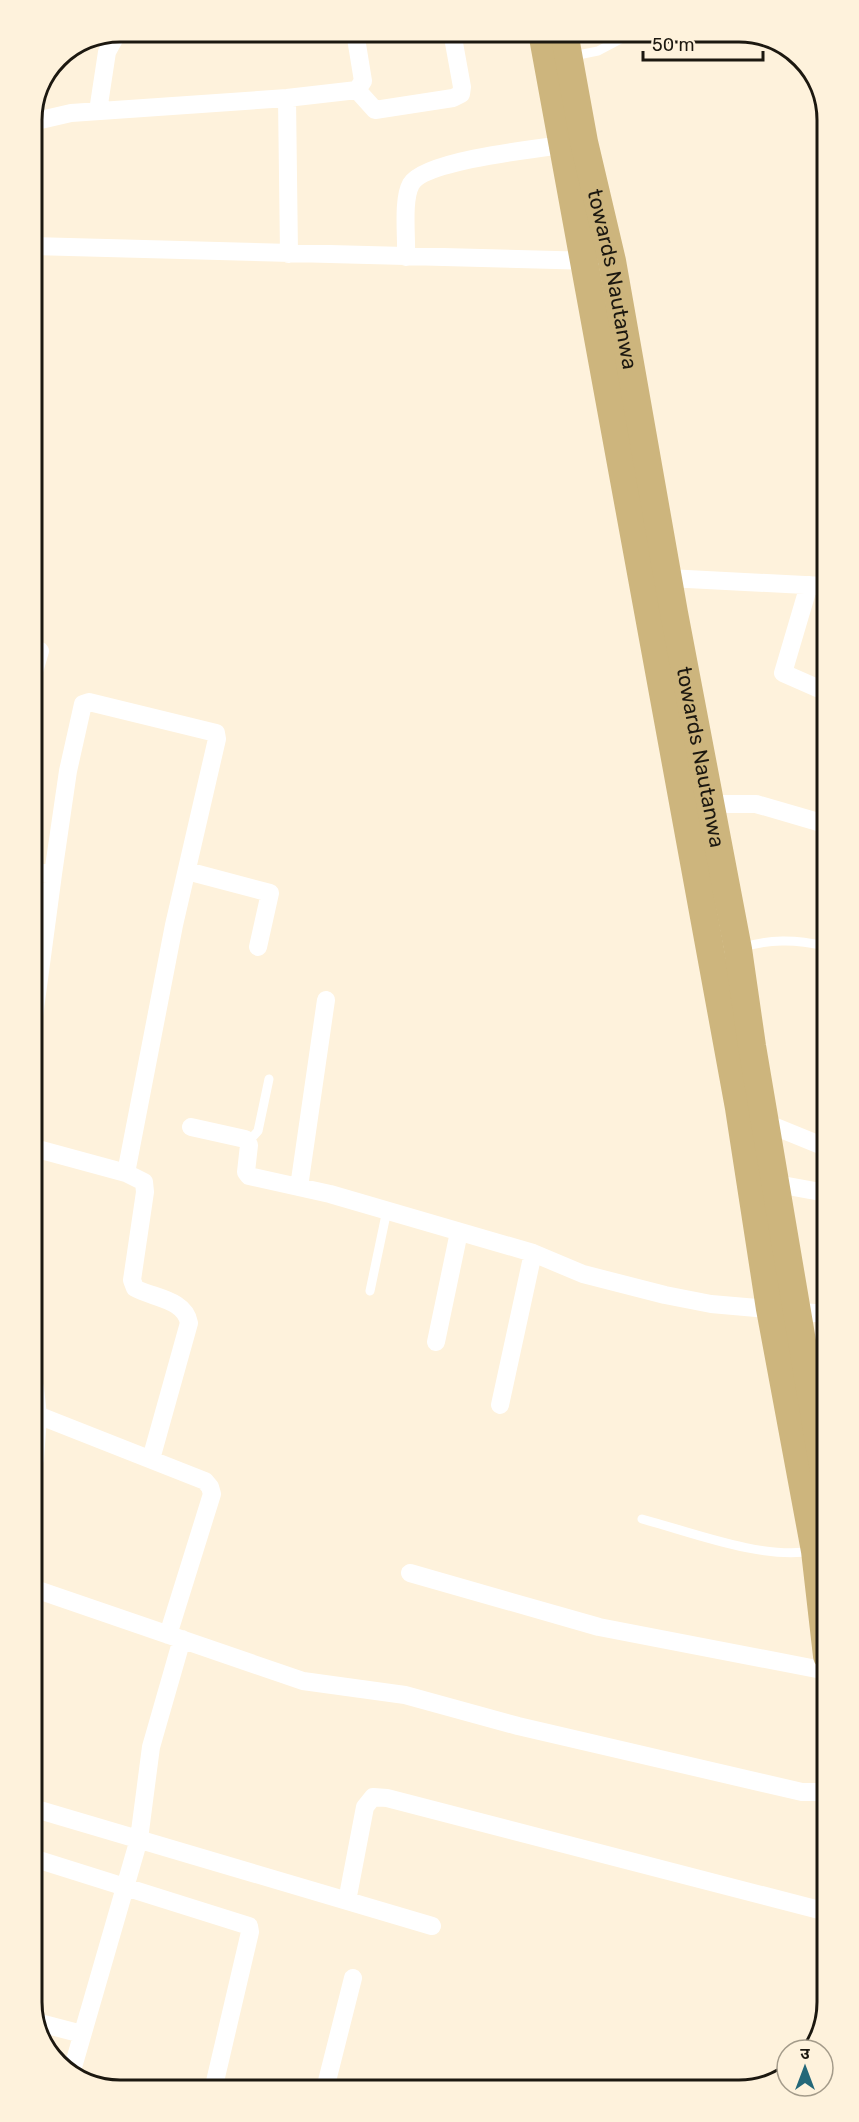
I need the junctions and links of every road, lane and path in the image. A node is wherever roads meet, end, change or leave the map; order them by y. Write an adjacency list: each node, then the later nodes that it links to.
1 (112, 42): 9 (street)
2 (356, 42): 7 (street)
3 (454, 42): 7 (street)
4 (545, 42): 11 (main road)
5 (615, 42): 6 (lane)
6 (566, 44): 11 (main road, towards Nautanwa)
7 (357, 90): 8 (street)
8 (287, 98): 9 (street); 13 (street)
9 (99, 111): 10 (street)
10 (42, 120)
11 (574, 143): 14 (street); 15 (main road, towards Nautanwa)
12 (42, 246): 13 (street)
13 (289, 254): 14 (street)
14 (406, 257): 15 (street)
15 (599, 261): 16 (main road, towards Nautanwa); 43 (main road)
16 (668, 578): 17 (street); 19 (main road, towards Nautanwa)
17 (816, 586): 18 (street)
18 (817, 688)
19 (710, 804): 20 (street); 26 (main road, towards Nautanwa)
20 (817, 822)
21 (187, 871): 23 (street); 25 (street); 35 (street)
22 (42, 873): 23 (street)
23 (53, 874): 27 (street)
24 (817, 944): 26 (lane)
25 (258, 947)
26 (738, 949): 30 (main road, towards Nautanwa)
27 (42, 956)
28 (326, 1000): 37 (street)
29 (269, 1079): 32 (lane)
30 (765, 1123): 33 (street); 36 (main road, towards Nautanwa)
31 (191, 1127): 32 (street)
32 (248, 1142): 37 (street)
33 (817, 1144)
34 (42, 1150): 35 (street)
35 (126, 1173): 49 (street)
36 (777, 1184): 38 (street); 43 (main road, towards Nautanwa)
37 (299, 1188): 39 (street)
38 (817, 1191)
39 (387, 1210): 40 (street); 42 (lane)
40 (459, 1232): 41 (street); 45 (street)
41 (533, 1253): 43 (street); 46 (street)
42 (370, 1291)
43 (784, 1310): 44 (street); 48 (main road, towards Nautanwa); 50 (main road)
44 (817, 1313)
45 (436, 1342)
46 (500, 1405)
47 (42, 1417): 49 (street)
48 (817, 1446)
49 (151, 1459): 55 (street)
50 (816, 1501)
51 (642, 1518): 52 (lane)
52 (817, 1551)
53 (410, 1573): 56 (street)
54 (42, 1591): 55 (street)
55 (175, 1637): 57 (street); 59 (street)
56 (817, 1669)
57 (817, 1792)
58 (42, 1811): 59 (street)
59 (138, 1839): 61 (street); 62 (street)
60 (42, 1861): 61 (street)
61 (124, 1886): 67 (street); 69 (street)
62 (347, 1901): 63 (street); 64 (street)
63 (817, 1909)
64 (432, 1926)
65 (353, 1978): 70 (street)
66 (45, 2024): 67 (street)
67 (82, 2034): 68 (street)
68 (73, 2065)
69 (215, 2080)
70 (327, 2080)

